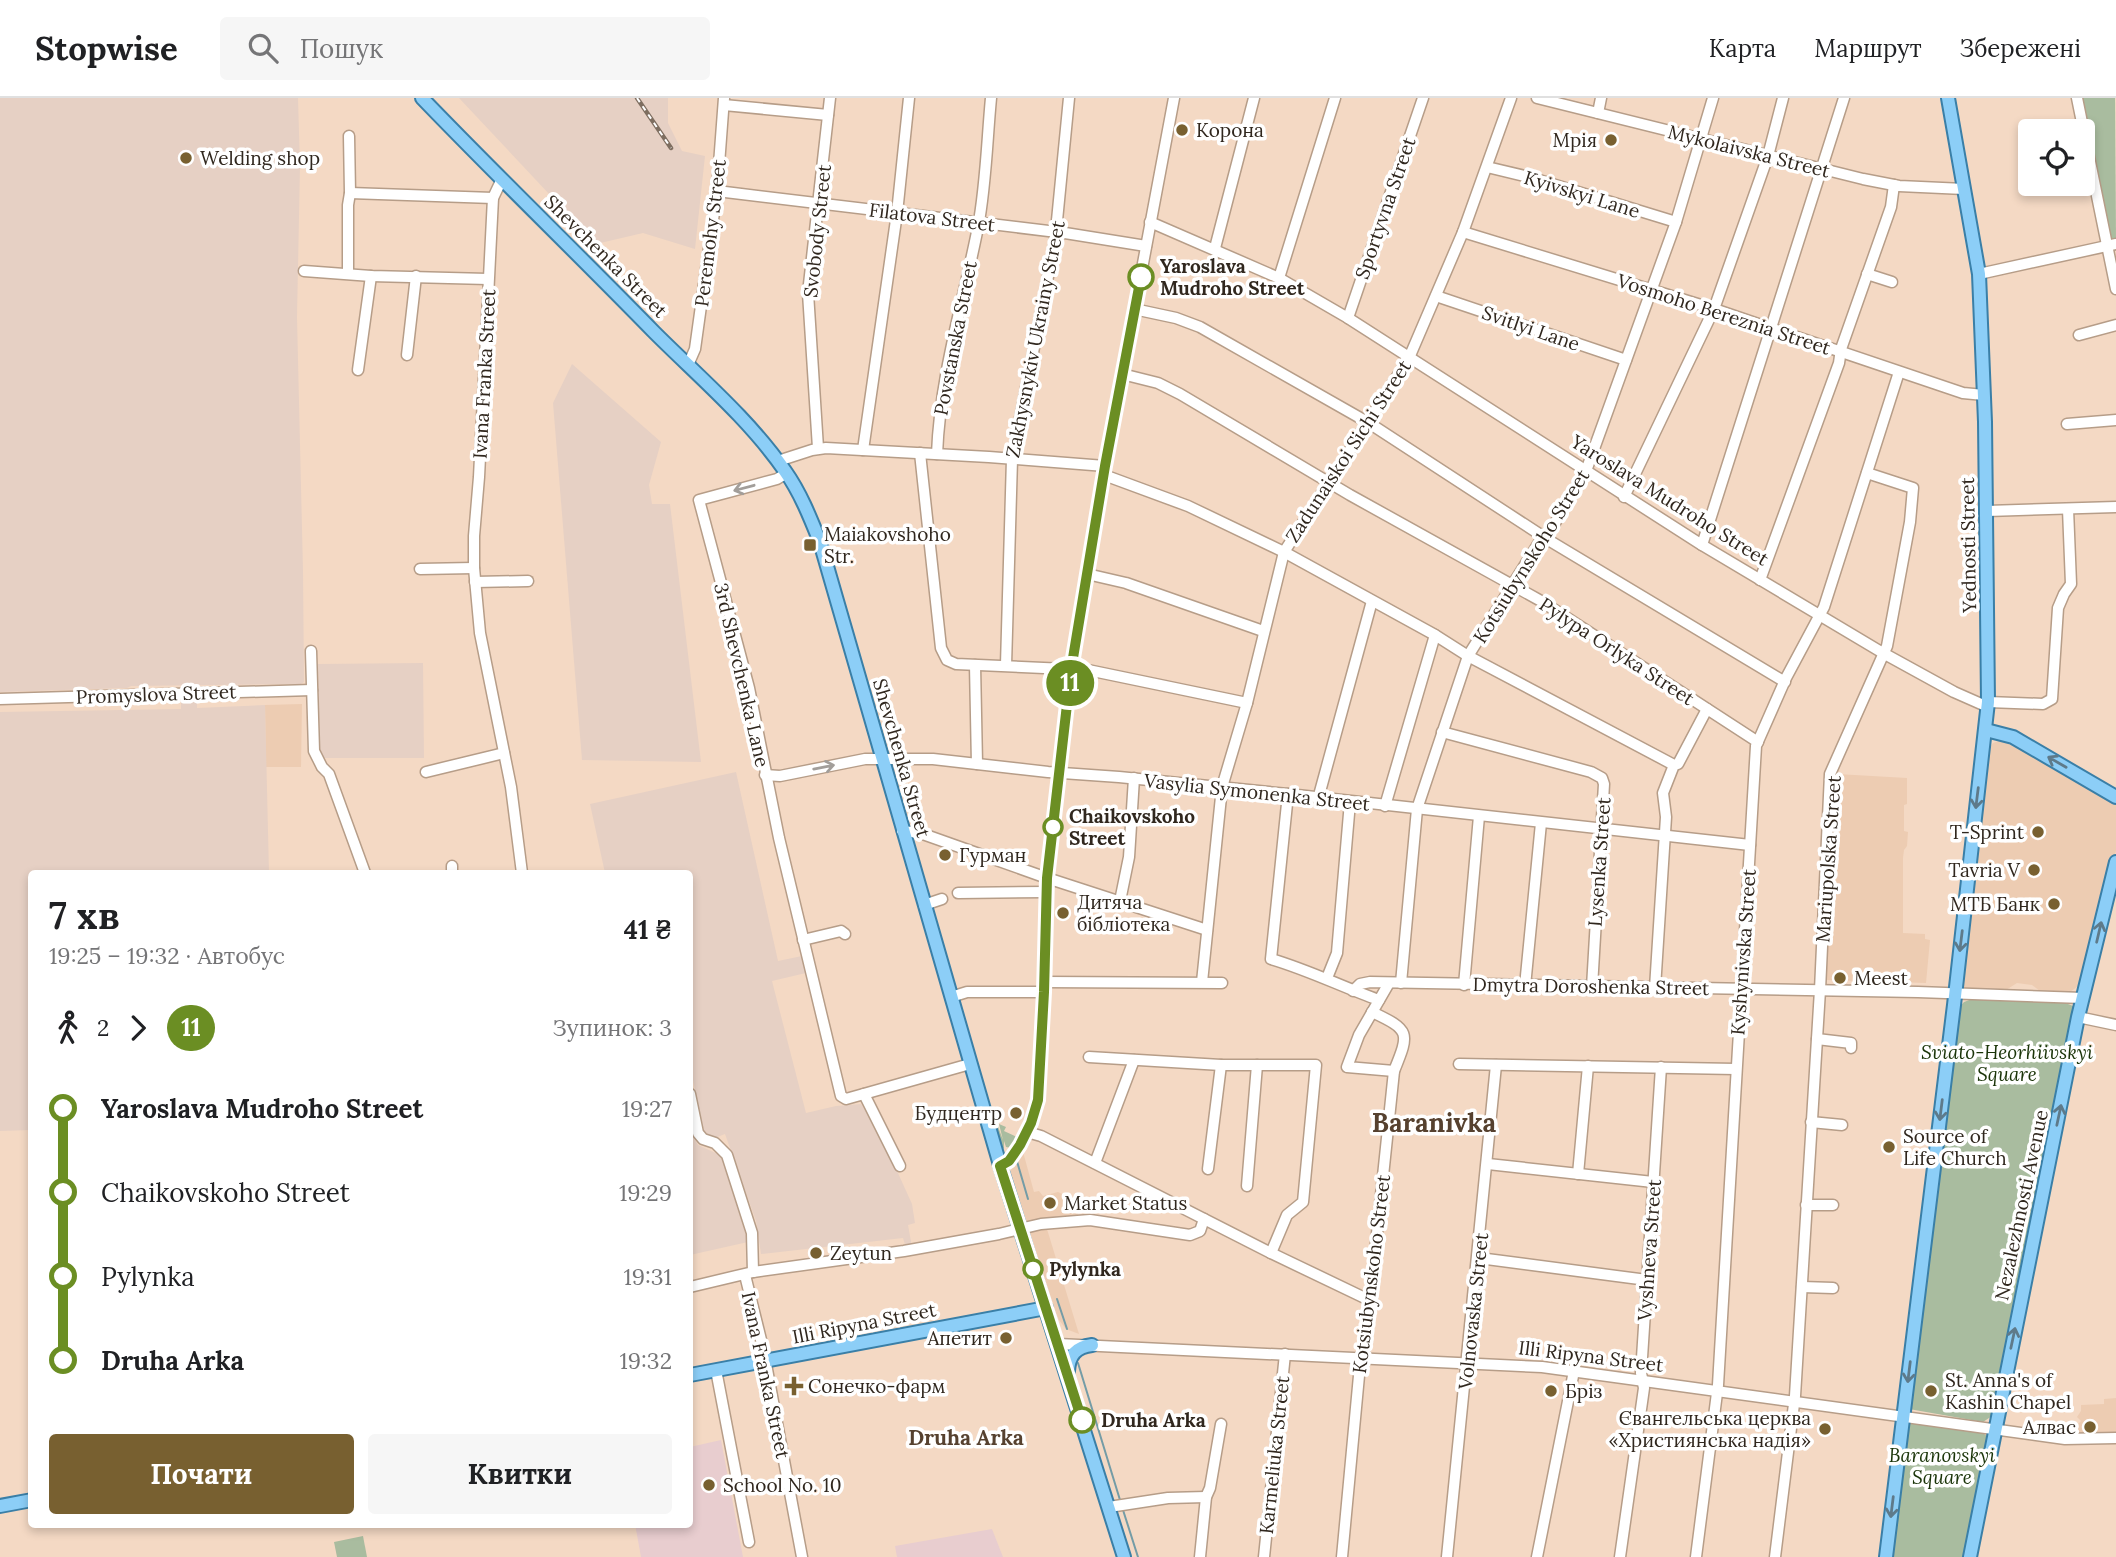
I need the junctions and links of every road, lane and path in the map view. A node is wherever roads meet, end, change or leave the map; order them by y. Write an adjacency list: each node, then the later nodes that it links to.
1 (422, 98): 26 (main road, Shevchenka Street)
2 (830, 98): 20 (street, Svobody Street)
3 (909, 98): 33 (street)
4 (991, 98): 36 (street, Povstanska Street)
5 (1069, 98): 37 (street, Zakhysnykiv Ukrainy Street)
6 (1174, 98): 34 (street)
7 (1254, 98): 41 (street)
8 (1335, 98): 48 (street)
9 (1423, 98): 56 (street, Sportyvna Street)
10 (1511, 98): 24 (street, Zadunaiskoi Sichi Street)
11 (1537, 98): 19 (street, Mykolaivska Street)
12 (1601, 98): 19 (street)
13 (1713, 98): 22 (street, Kotsiubynskoho Street)
14 (1783, 98): 23 (street)
15 (1843, 98): 25 (street)
16 (1948, 98): 28 (main road, Yednosti Street)
17 (2077, 98): 39 (street)
18 (724, 101): 20 (street); 29 (street, Peremohy Street)
19 (1598, 113): 22 (street, Mykolaivska Street)
20 (828, 115): 32 (street, Svobody Street)
21 (349, 136): 30 (street)
22 (1699, 137): 23 (street, Mykolaivska Street); 35 (street, Kotsiubynskoho Street)
23 (1768, 156): 25 (street, Mykolaivska Street); 55 (street)
24 (1487, 167): 35 (street, Kyivskyi Lane); 38 (street, Zadunaiskoi Sichi Street)
25 (1821, 169): 27 (street, Mykolaivska Street); 58 (street)
26 (501, 181): 31 (street, Ivana Franka Street); 64 (main road, Shevchenka Street)
27 (1894, 185): 28 (street, Mykolaivska Street); 44 (street)
28 (1964, 189): 45 (main road, Yednosti Street)
29 (717, 191): 32 (street, Filatova Street); 64 (street, Peremohy Street)
30 (350, 193): 31 (street); 43 (street)
31 (493, 198): 49 (street, Ivana Franka Street)
32 (820, 202): 33 (street, Filatova Street); 72 (street, Svobody Street)
33 (897, 213): 36 (street, Filatova Street); 73 (street)
34 (1150, 222): 40 (street); 41 (street, Yaroslava Mudroho Street)
35 (1676, 222): 52 (street, Kotsiubynskoho Street)
36 (979, 224): 37 (street, Filatova Street); 75 (street, Povstanska Street)
37 (1057, 232): 40 (street, Filatova Street); 76 (street, Zakhysnykiv Ukrainy Street)
38 (1463, 232): 52 (street, Vosmoho Bereznia Street); 53 (street, Zadunaiskoi Sichi Street)
39 (2111, 245): 45 (street); 51 (street)
40 (1146, 246): 54 (street)
41 (1215, 248): 48 (street, Yaroslava Mudroho Street)
42 (304, 271): 43 (street)
43 (348, 272): 46 (street)
44 (1867, 274): 50 (street); 60 (street)
45 (1979, 274): 68 (main road, Yednosti Street)
46 (372, 276): 47 (street); 65 (street)
47 (416, 276): 49 (street); 61 (street)
48 (1279, 278): 56 (street, Yaroslava Mudroho Street)
49 (488, 279): 90 (street, Ivana Franka Street)
50 (1892, 282)
51 (2116, 289)
52 (1651, 290): 55 (street, Vosmoho Bereznia Street); 63 (street, Kotsiubynskoho Street)
53 (1436, 296): 62 (street, Zadunaiskoi Sichi Street); 63 (street, Svitlyi Lane)
54 (1134, 309): 67 (street); 70 (street)
55 (1714, 309): 58 (street, Vosmoho Bereznia Street); 83 (street)
56 (1348, 318): 62 (street, Yaroslava Mudroho Street)
57 (2116, 326): 59 (street)
58 (1770, 329): 60 (street, Vosmoho Bereznia Street); 88 (street)
59 (2079, 335)
60 (1841, 352): 66 (street, Vosmoho Bereznia Street); 93 (street)
61 (407, 355)
62 (1409, 358): 70 (street, Zadunaiskoi Sichi Street); 79 (street, Yaroslava Mudroho Street)
63 (1626, 360): 79 (street, Kotsiubynskoho Street)
64 (688, 365): 77 (main road, Shevchenka Street)
65 (358, 370)
66 (1899, 372): 68 (street, Vosmoho Bereznia Street); 81 (street, Kyshynivska Street)
67 (1122, 374): 78 (street); 82 (street, Pylypa Orlyka Street)
68 (1984, 395): 86 (main road, Yednosti Street)
69 (2116, 421): 71 (street)
70 (1369, 423): 82 (street, Zadunaiskoi Sichi Street); 87 (street)
71 (2067, 424)
72 (818, 448): 73 (street); 77 (street)
73 (863, 450): 74 (street)
74 (920, 453): 75 (street); 104 (street)
75 (937, 454): 76 (street)
76 (1012, 459): 78 (street); 105 (street, Zakhysnykiv Ukrainy Street)
77 (778, 461): 80 (main road, Shevchenka Street)
78 (1104, 471): 89 (street); 92 (street)
79 (1586, 471): 83 (street, Yaroslava Mudroho Street); 87 (street, Kotsiubynskoho Street)
80 (787, 473): 117 (main road, Shevchenka Street); 122 (street, 3rd Shevchenka Lane, one-way to 122)
81 (1867, 473): 98 (street, Kyshynivska Street); 102 (street, Mariupolska Street)
82 (1328, 481): 89 (street, Zadunaiskoi Sichi Street); 96 (street, Pylypa Orlyka Street)
83 (1624, 497): 88 (street, Yaroslava Mudroho Street)
84 (2116, 507): 85 (street)
85 (2068, 509): 86 (street); 111 (street)
86 (1987, 511): 111 (main road, Yednosti Street)
87 (1544, 537): 96 (street, Kotsiubynskoho Street); 107 (street)
88 (1702, 545): 93 (street, Yaroslava Mudroho Street)
89 (1284, 552): 97 (street); 99 (street, Zadunaiskoi Sichi Street)
90 (474, 568): 91 (street); 95 (street, Ivana Franka Street)
91 (420, 569)
92 (1087, 574): 99 (street); 106 (street)
93 (1760, 580): 98 (street, Yaroslava Mudroho Street)
94 (528, 581): 95 (street)
95 (475, 582): 116 (street, Ivana Franka Street)
96 (1512, 584): 103 (street, Kotsiubynskoho Street); 112 (street, Pylypa Orlyka Street)
97 (1372, 601): 100 (street); 127 (street)
98 (1819, 615): 102 (street, Yaroslava Mudroho Street); 107 (street, Kyshynivska Street)
99 (1263, 631): 110 (street, Zadunaiskoi Sichi Street)
100 (1435, 635): 103 (street); 129 (street)
101 (311, 651): 108 (street)
102 (1884, 653): 111 (street, Yaroslava Mudroho Street); 161 (street, Mariupolska Street)
103 (1468, 656): 114 (street, Kotsiubynskoho Street); 119 (street)
104 (975, 665): 105 (street); 118 (street)
105 (1006, 665): 106 (street)
106 (1071, 670): 110 (street); 121 (street)
107 (1785, 682): 115 (street, Kyshynivska Street)
108 (312, 691): 109 (street, Promyslova Street); 138 (street)
109 (0, 699)
110 (1247, 703): 124 (street, Zadunaiskoi Sichi Street)
111 (1988, 704): 113 (main road, Yednosti Street)
112 (1707, 709): 115 (street, Pylypa Orlyka Street); 119 (street, Pylypa Orlyka Street)
113 (1986, 730): 126 (main road, one-way to 113); 163 (main road, Yednosti Street, one-way to 163)
114 (1443, 732): 130 (street, Kotsiubynskoho Street); 133 (street, Lysenka Street)
115 (1758, 743): 136 (street, Kyshynivska Street)
116 (504, 753): 120 (street); 139 (street, Ivana Franka Street)
117 (882, 758): 118 (street, Vasylia Symonenka Street); 122 (street, Vasylia Symonenka Street, one-way to 117); 134 (main road, Shevchenka Street)
118 (977, 764): 121 (street, Vasylia Symonenka Street)
119 (1674, 765): 135 (street, Pylypa Orlyka Street)
120 (426, 772)
121 (1059, 773): 123 (street, Vasylia Symonenka Street); 140 (street)
122 (765, 775): 149 (street, 3rd Shevchenka Lane)
123 (1134, 778): 124 (street, Vasylia Symonenka Street); 144 (street)
124 (1222, 787): 125 (street, Vasylia Symonenka Street); 147 (street, Zadunaiskoi Sichi Street)
125 (1289, 794): 127 (street, Vasylia Symonenka Street); 150 (street)
126 (2116, 797)
127 (1318, 799): 128 (street, Vasylia Symonenka Street)
128 (1350, 802): 129 (street, Vasylia Symonenka Street); 150 (street)
129 (1385, 806): 130 (street, Vasylia Symonenka Street)
130 (1417, 809): 131 (street, Vasylia Symonenka Street); 154 (street, Kotsiubynskoho Street)
131 (1479, 816): 132 (street, Vasylia Symonenka Street); 155 (street)
132 (1541, 823): 133 (street, Vasylia Symonenka Street); 156 (street)
133 (1601, 830): 135 (street, Vasylia Symonenka Street); 158 (street, Lysenka Street)
134 (902, 831): 140 (street); 146 (main road, Shevchenka Street)
135 (1665, 837): 136 (street, Vasylia Symonenka Street); 159 (street)
136 (1750, 845): 160 (street, Kyshynivska Street)
137 (2116, 862): 145 (main road, Nezalezhnosti Avenue)
138 (364, 870)
139 (522, 870)
140 (1047, 878): 141 (street); 144 (street)
141 (1047, 892): 142 (street); 157 (street)
142 (958, 894)
143 (942, 899): 146 (street)
144 (1120, 901): 147 (street)
145 (2111, 902): 165 (main road, Nezalezhnosti Avenue, one-way to 145)
146 (924, 905): 164 (main road, Shevchenka Street)
147 (1207, 930): 151 (street, Zadunaiskoi Sichi Street)
148 (845, 934): 149 (street)
149 (803, 940): 183 (street, 3rd Shevchenka Lane)
150 (1327, 978): 162 (street)
151 (1202, 982): 152 (street); 157 (street)
152 (1222, 983)
153 (1389, 983): 154 (street, Dmytra Doroshenka Street); 162 (street, Dmytra Doroshenka Street); 166 (street)
154 (1401, 983): 155 (street, Dmytra Doroshenka Street)
155 (1464, 985): 156 (street, Dmytra Doroshenka Street)
156 (1525, 986): 158 (street, Dmytra Doroshenka Street)
157 (1044, 987): 164 (street); 187 (street)
158 (1592, 987): 159 (street, Dmytra Doroshenka Street)
159 (1655, 988): 160 (street, Dmytra Doroshenka Street)
160 (1741, 988): 161 (street, Dmytra Doroshenka Street); 181 (street, Kyshynivska Street)
161 (1820, 990): 163 (street, Dmytra Doroshenka Street); 170 (street, Mariupolska Street)
162 (1353, 991): 166 (street)
163 (1955, 993): 165 (street, Dmytra Doroshenka Street); 224 (main road, one-way to 224)
164 (951, 997): 174 (main road, Shevchenka Street)
165 (2083, 998): 168 (main road, Nezalezhnosti Avenue)
166 (1379, 1000): 167 (street)
167 (1372, 1012): 182 (street, Kotsiubynskoho Street); 182 (street)
168 (2078, 1017): 169 (street); 226 (main road, Nezalezhnosti Avenue, one-way to 168)
169 (2116, 1025)
170 (1817, 1040): 171 (street); 185 (street, Mariupolska Street)
171 (1851, 1048)
172 (1089, 1057): 173 (street)
173 (1134, 1060): 176 (street); 188 (street)
174 (970, 1064): 183 (street); 190 (main road, Shevchenka Street)
175 (1459, 1064): 178 (street)
176 (1221, 1065): 177 (street); 192 (street)
177 (1257, 1065): 195 (street); 200 (street)
178 (1496, 1065): 179 (street); 189 (street, Volnovaska Street)
179 (1588, 1066): 180 (street); 193 (street)
180 (1661, 1067): 181 (street); 194 (street, Vyshneva Street)
181 (1736, 1069): 222 (street, Kyshynivska Street)
182 (1394, 1071): 208 (street, Kotsiubynskoho Street)
183 (864, 1094): 191 (street)
184 (693, 1109): 203 (street, Ivana Franka Street)
185 (1811, 1122): 186 (street); 196 (street, Mariupolska Street)
186 (1842, 1125)
187 (1027, 1132): 188 (street); 190 (street)
188 (1095, 1163): 198 (street)
189 (1488, 1164): 193 (street); 201 (street, Volnovaska Street)
190 (1000, 1166): 199 (main road, Shevchenka Street)
191 (900, 1167)
192 (1208, 1169)
193 (1578, 1174): 194 (street)
194 (1653, 1182): 204 (street, Vyshneva Street)
195 (1247, 1186)
196 (1806, 1205): 197 (street); 206 (street, Mariupolska Street)
197 (1833, 1205)
198 (1204, 1219): 199 (street); 200 (street)
199 (1020, 1229): 202 (main road, Shevchenka Street); 203 (street)
200 (1271, 1253): 208 (street)
201 (1479, 1258): 204 (street); 216 (street, Volnovaska Street)
202 (1035, 1273): 209 (main road, Shevchenka Street); 210 (main road)
203 (749, 1274): 205 (street); 215 (street, Ivana Franka Street)
204 (1647, 1280): 221 (street, Vyshneva Street)
205 (693, 1286)
206 (1802, 1287): 207 (street); 223 (street, Mariupolska Street)
207 (1833, 1288)
208 (1369, 1300): 214 (street, Kotsiubynskoho Street)
209 (1046, 1308): 210 (main road, Illi Ripyna Street); 211 (main road, Shevchenka Street)
210 (1010, 1315): 215 (main road, Illi Ripyna Street)
211 (1058, 1344): 212 (street, Illi Ripyna Street); 220 (main road, Shevchenka Street)
212 (1091, 1345): 213 (street, Illi Ripyna Street); 220 (main road)
213 (1284, 1354): 214 (street, Illi Ripyna Street); 236 (street, Karmeliuka Street)
214 (1362, 1358): 216 (street, Illi Ripyna Street); 237 (street, Kotsiubynskoho Street)
215 (765, 1362): 217 (main road, Illi Ripyna Street); 233 (street, Ivana Franka Street)
216 (1466, 1363): 218 (street, Illi Ripyna Street); 238 (street, Volnovaska Street)
217 (716, 1370): 219 (main road, Illi Ripyna Street); 232 (street)
218 (1574, 1371): 221 (street, Illi Ripyna Street); 239 (street)
219 (693, 1374)
220 (1069, 1378): 231 (main road, Shevchenka Street)
221 (1643, 1381): 222 (street, Illi Ripyna Street); 240 (street, Vyshneva Street)
222 (1717, 1392): 223 (street, Illi Ripyna Street); 241 (street, Kyshynivska Street)
223 (1794, 1402): 224 (street, Illi Ripyna Street); 242 (street, Mariupolska Street)
224 (1903, 1418): 226 (street, Illi Ripyna Street); 243 (main road, one-way to 243)
225 (1220, 1424): 228 (street)
226 (1995, 1429): 227 (street, Illi Ripyna Street); 244 (main road, Nezalezhnosti Avenue)
227 (2116, 1438)
228 (1206, 1497): 231 (street); 235 (street)
229 (28, 1501): 230 (main road)
230 (0, 1506)
231 (1108, 1507): 234 (main road, Shevchenka Street)
232 (749, 1542)
233 (802, 1557)
234 (1124, 1557)
235 (1200, 1557)
236 (1264, 1557)
237 (1342, 1557)
238 (1447, 1557)
239 (1537, 1557)
240 (1620, 1557)
241 (1696, 1557)
242 (1775, 1557)
243 (1886, 1557)
244 (1970, 1557)

